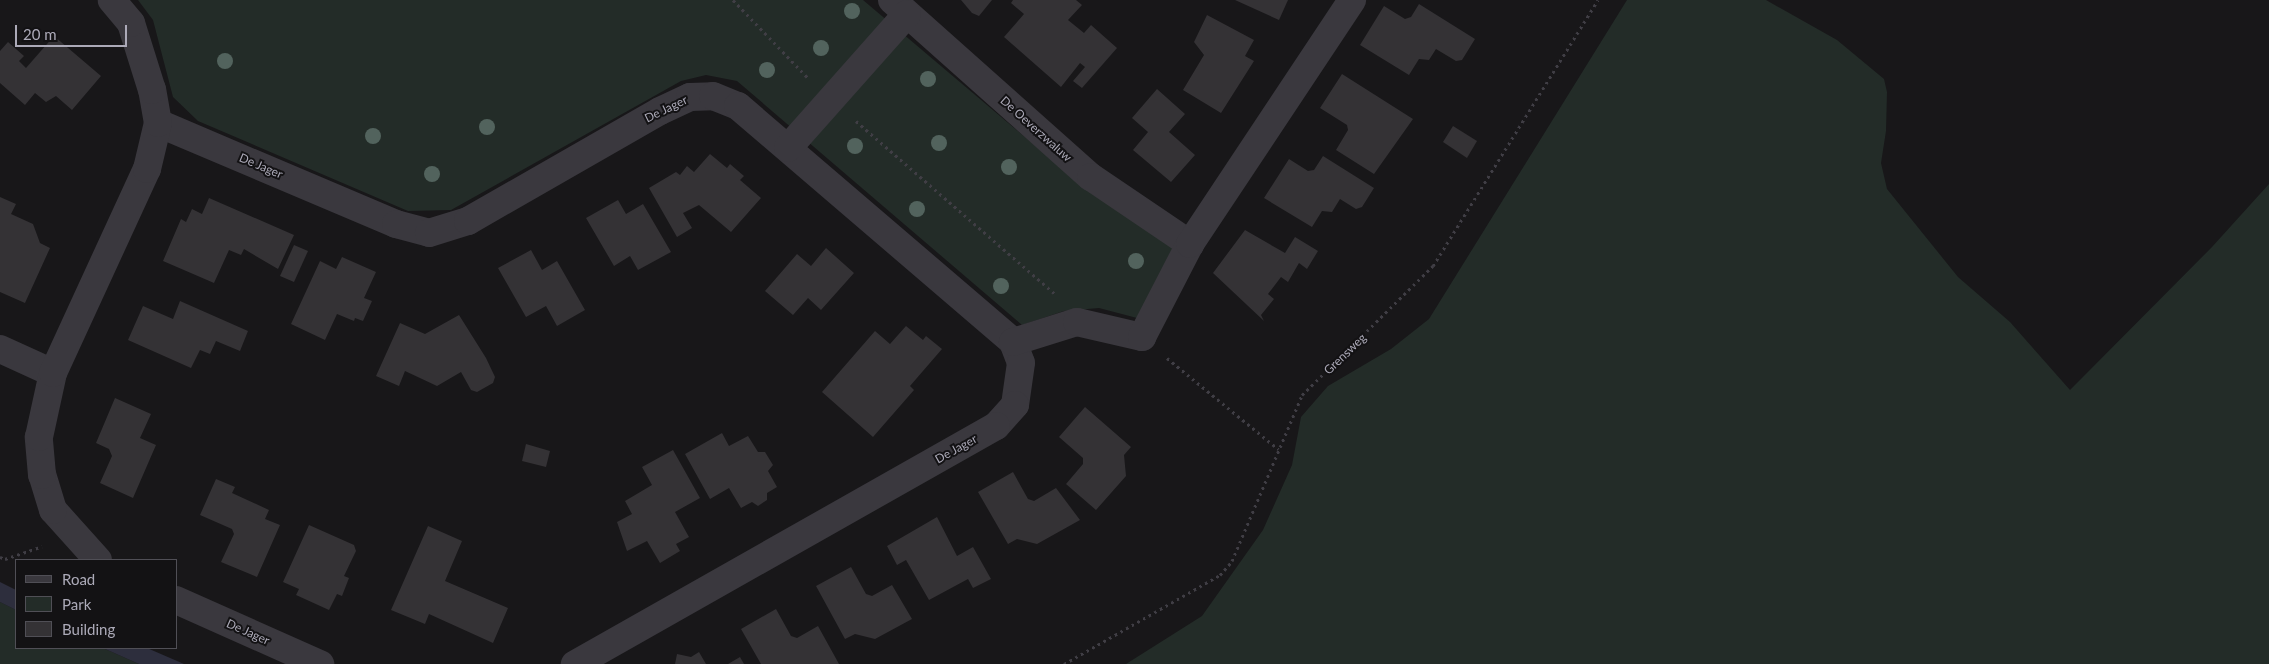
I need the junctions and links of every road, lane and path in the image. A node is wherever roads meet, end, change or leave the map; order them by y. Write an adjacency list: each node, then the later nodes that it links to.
1 (112, 0): 7 (street)
2 (733, 0): 6 (path)
3 (1352, 0): 9 (street)
4 (1598, 0): 15 (path, Grensweg)
5 (899, 7): 6 (street); 9 (street, De Oeverzwaluw)
6 (830, 99): 8 (street); 10 (path)
7 (158, 123): 8 (street, De Jager); 14 (street)
8 (788, 148): 12 (street, De Jager)
9 (1190, 244): 11 (street)
10 (1077, 322): 11 (street); 12 (street)
11 (1142, 337): 15 (path)
12 (1012, 342): 21 (street, De Jager)
13 (0, 349): 14 (street)
14 (53, 373): 16 (street)
15 (1278, 449): 22 (path, Grensweg)
16 (72, 535): 17 (path); 18 (street)
17 (0, 557)
18 (97, 559)
19 (178, 601): 20 (street, De Jager)
20 (320, 664)
21 (575, 664)
22 (1064, 664)

